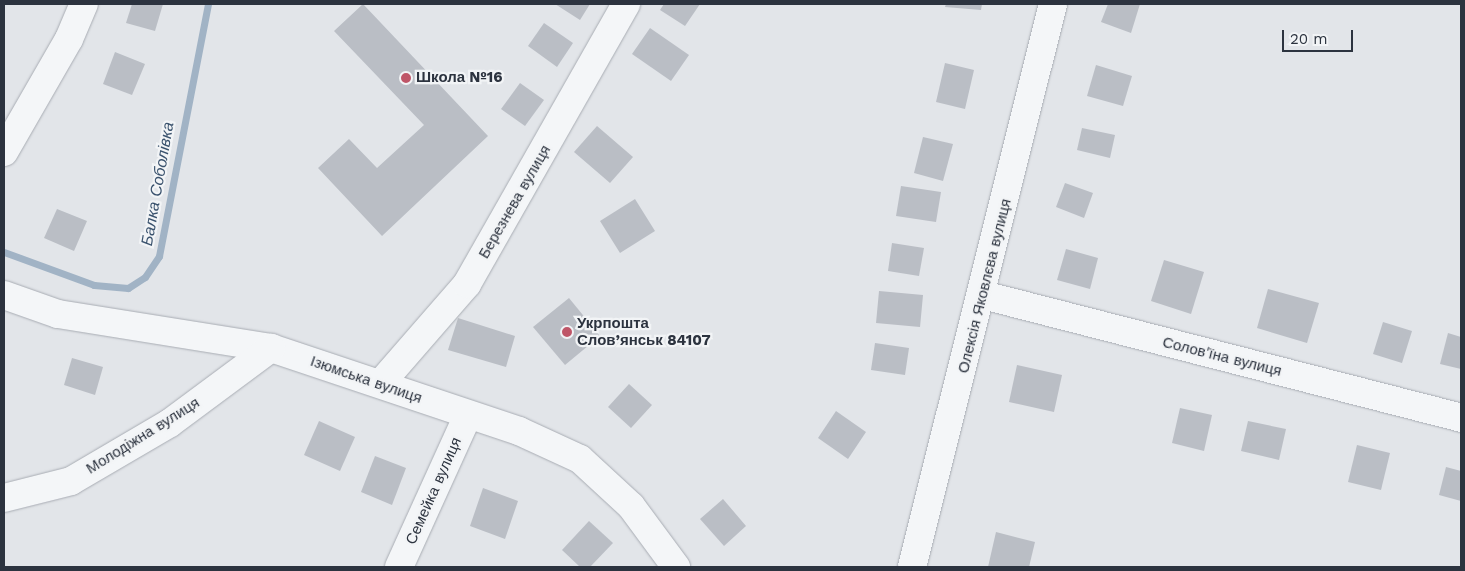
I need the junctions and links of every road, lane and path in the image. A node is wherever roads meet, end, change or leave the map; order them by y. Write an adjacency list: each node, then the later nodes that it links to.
1 (84, 4): 4 (street)
2 (626, 4): 8 (street, Березнева вулиця)
3 (1053, 4): 6 (street, Олексія Яковлєва вулиця)
4 (4, 152)
5 (4, 295): 7 (street, Ізюмська вулиця)
6 (983, 296): 10 (street, Солов'їна вулиця); 14 (street, Олексія Яковлєва вулиця)
7 (271, 348): 8 (street, Ізюмська вулиця); 11 (street, Молодіжна вулиця)
8 (380, 383): 9 (street, Ізюмська вулиця)
9 (468, 415): 12 (street, Семейка вулиця); 13 (street, Ізюмська вулиця)
10 (1461, 418)
11 (4, 498)
12 (399, 567)
13 (676, 567)
14 (912, 567)

